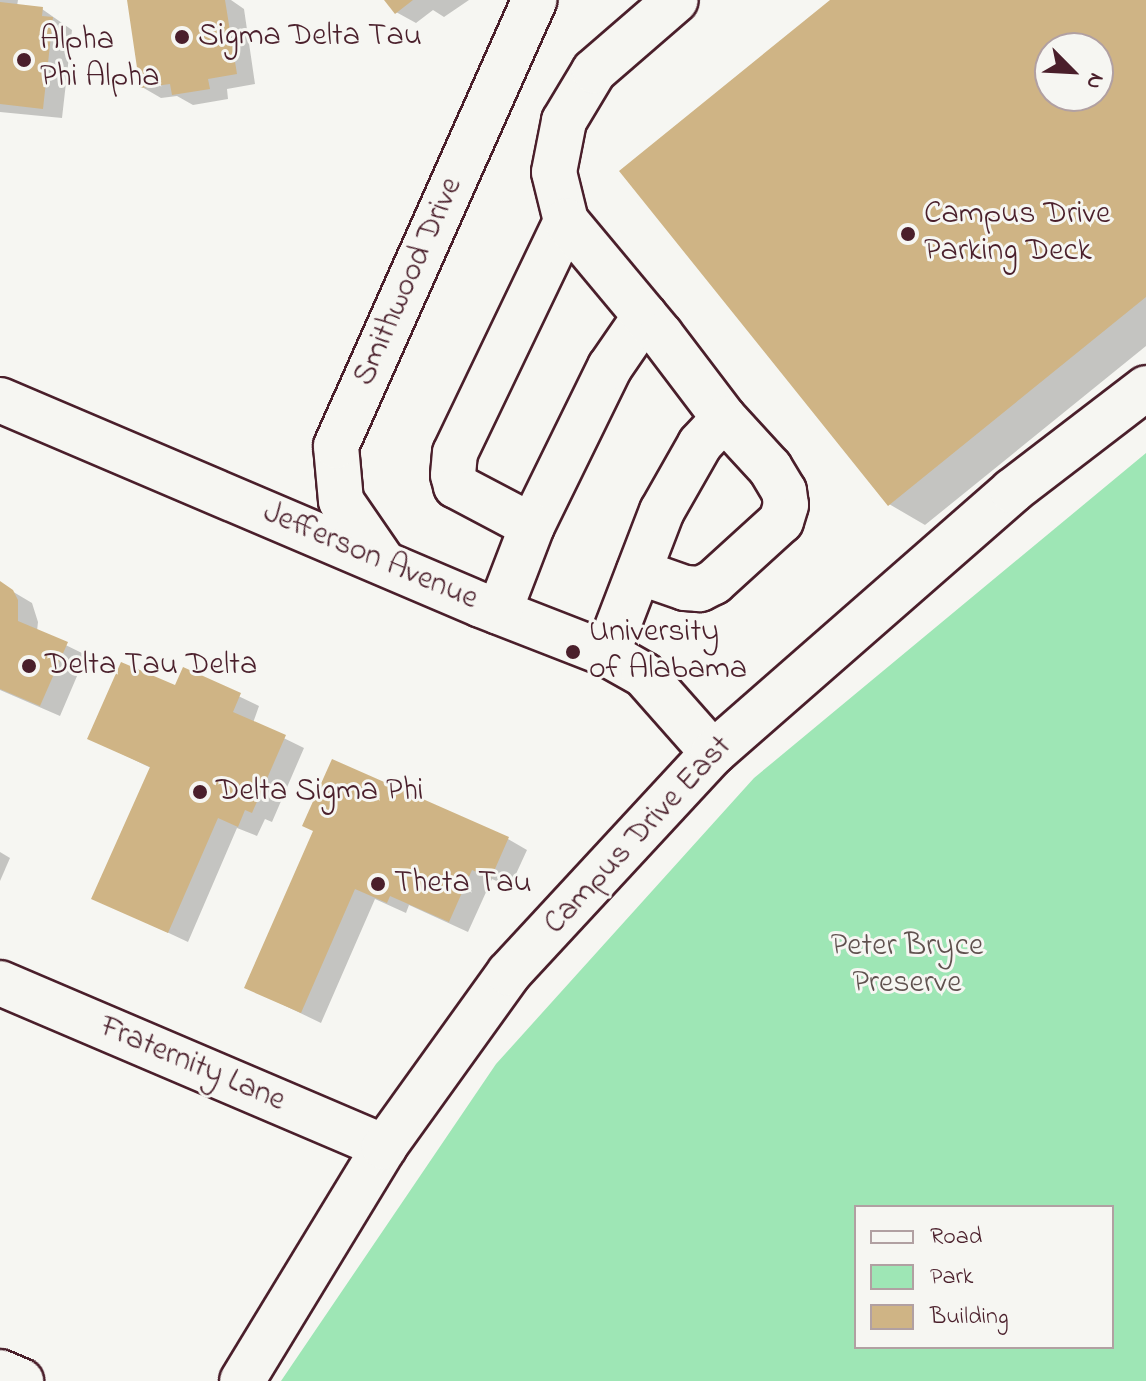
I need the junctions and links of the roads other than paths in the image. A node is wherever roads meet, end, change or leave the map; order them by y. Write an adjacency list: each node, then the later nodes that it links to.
1 (535, 0): 9 (street, Smithwood Drive)
2 (676, 0): 3 (street)
3 (566, 221): 4 (street); 8 (street)
4 (645, 316): 7 (street); 8 (street)
5 (1146, 388): 13 (street, Campus Drive East)
6 (0, 400): 9 (street, Jefferson Avenue)
7 (724, 418): 10 (street); 10 (street)
8 (532, 526): 11 (street)
9 (383, 562): 11 (street, Jefferson Avenue)
10 (639, 572): 12 (street)
11 (499, 612): 12 (street, Jefferson Avenue)
12 (607, 654): 13 (street, Jefferson Avenue)
13 (713, 753): 15 (street, Campus Drive East)
14 (0, 983): 15 (street, Fraternity Lane)
15 (384, 1147): 18 (street, Campus Drive East)
16 (0, 1372): 17 (street)
17 (21, 1381)
18 (242, 1381)

